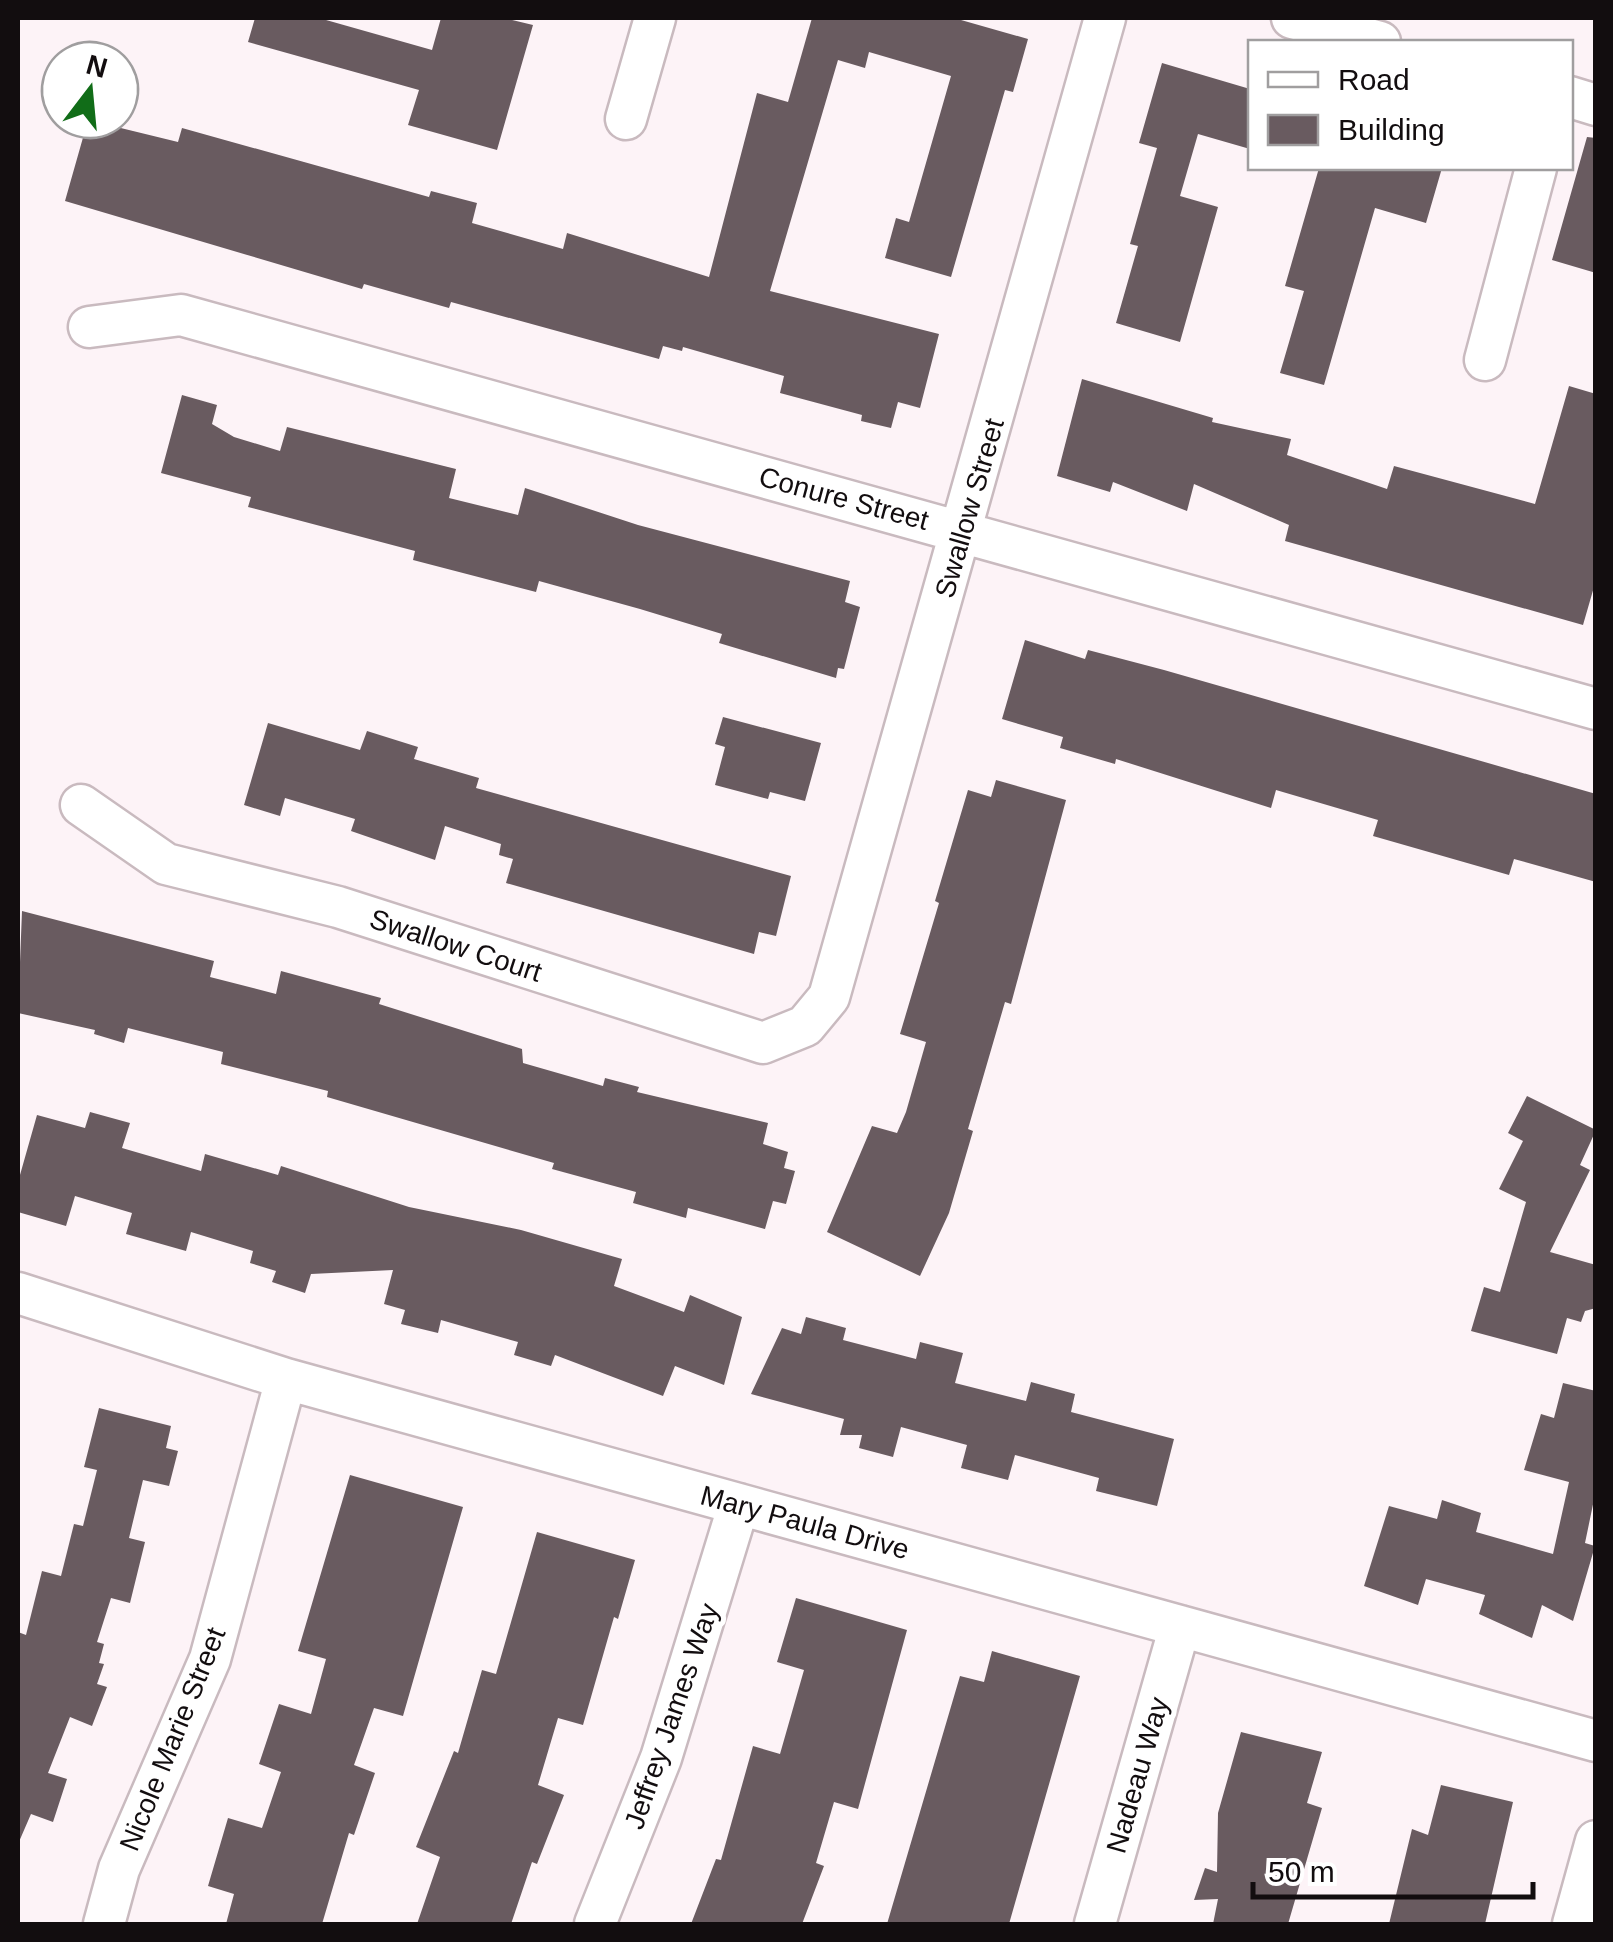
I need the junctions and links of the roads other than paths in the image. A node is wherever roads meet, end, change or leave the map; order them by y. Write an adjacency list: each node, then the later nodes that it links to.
1 (655, 18): 5 (street)
2 (1105, 18): 9 (street, Swallow Street)
3 (1292, 18): 4 (street)
4 (1373, 40)
5 (626, 119)
6 (1535, 170): 8 (street)
7 (90, 326): 9 (street, Conure Street)
8 (1485, 360)
9 (963, 531): 10 (street, Conure Street); 12 (street, Swallow Street)
10 (1596, 709)
11 (81, 805): 12 (street, Swallow Court)
12 (829, 997)
13 (18, 1293): 14 (street, Mary Paula Drive)
14 (286, 1379): 15 (street, Mary Paula Drive); 19 (street, Nicole Marie Street)
15 (740, 1504): 16 (street, Mary Paula Drive); 20 (street, Jeffrey James Way)
16 (1180, 1626): 17 (street, Mary Paula Drive); 21 (street, Nadeau Way)
17 (1596, 1741)
18 (1596, 1841): 22 (street)
19 (104, 1924)
20 (594, 1924)
21 (1095, 1924)
22 (1572, 1924)

